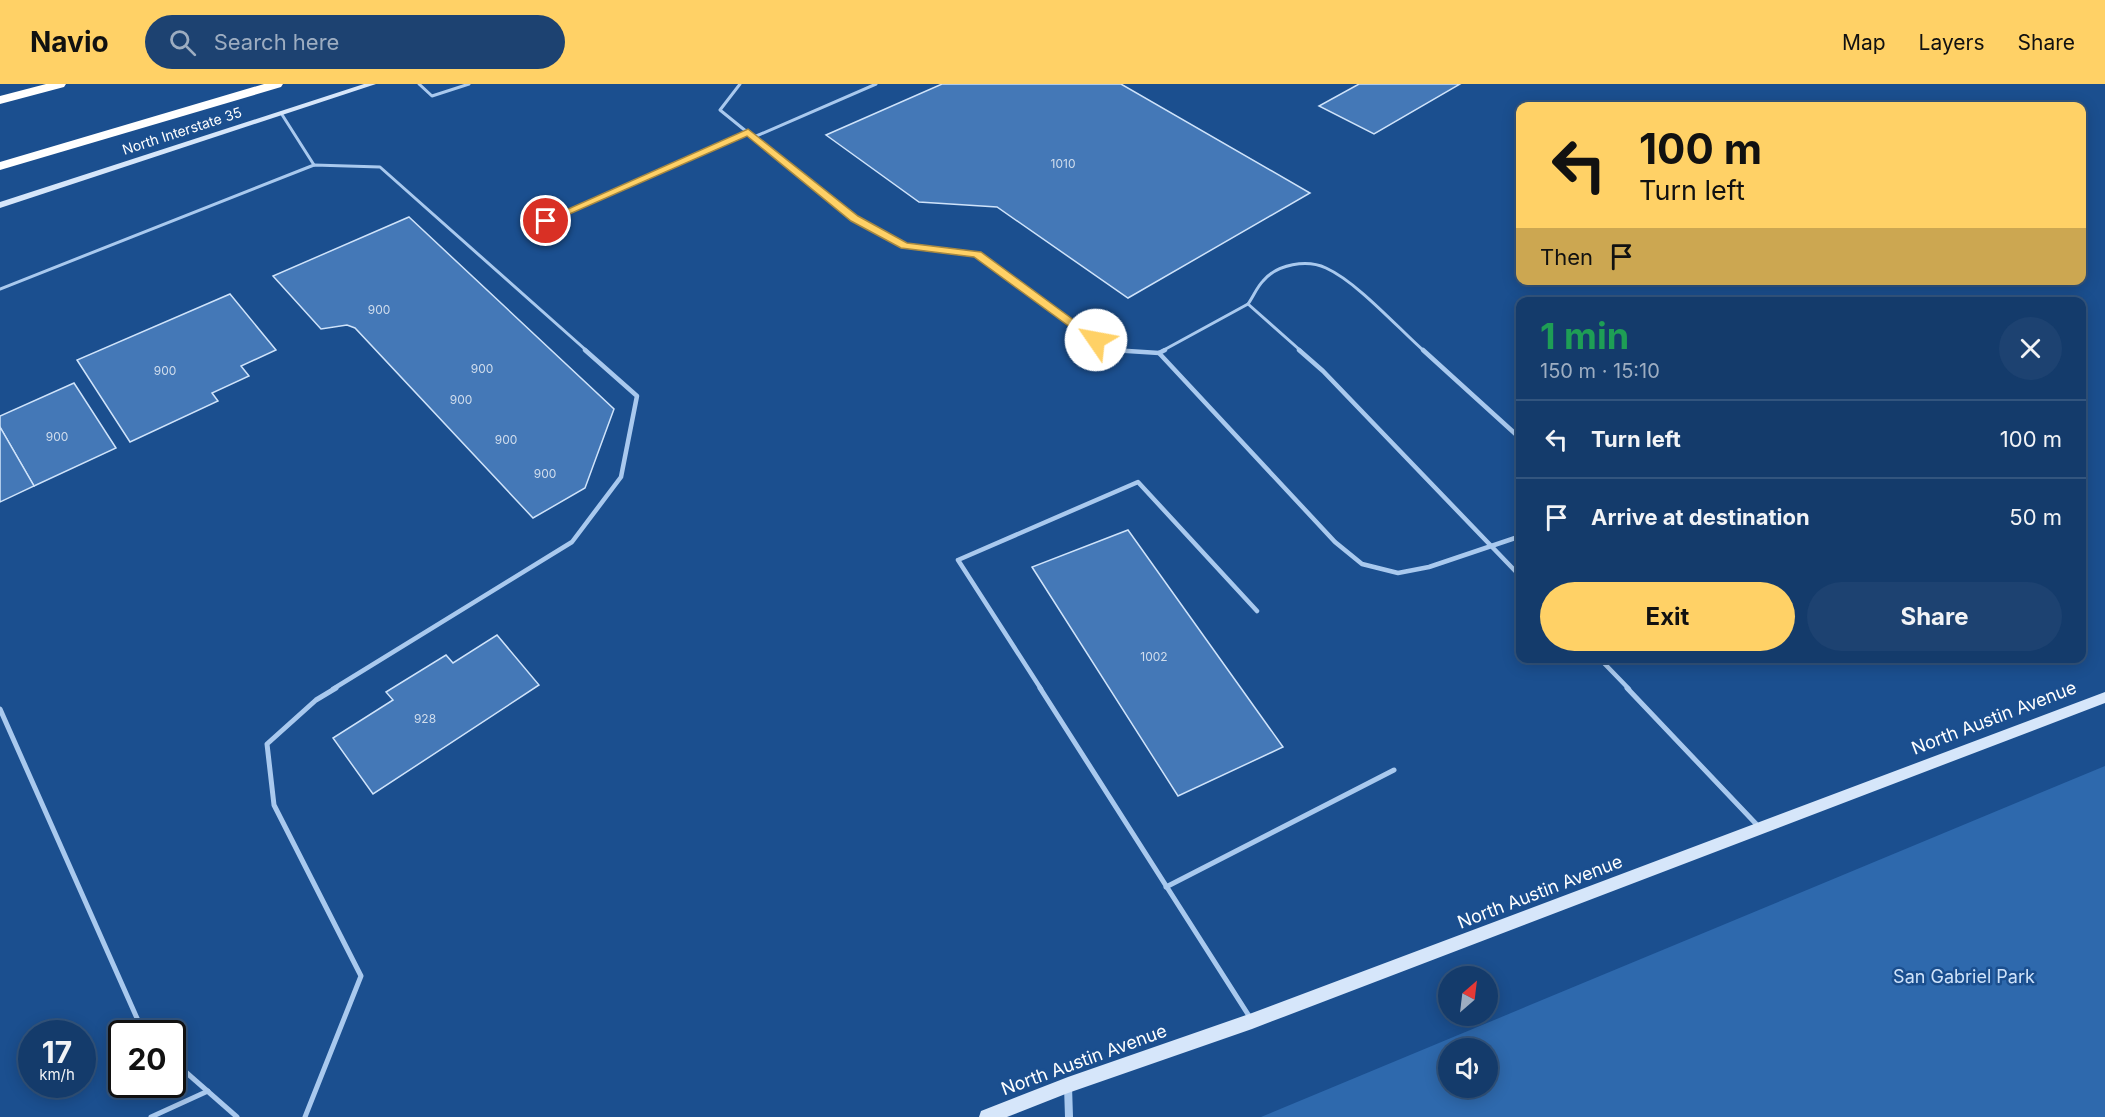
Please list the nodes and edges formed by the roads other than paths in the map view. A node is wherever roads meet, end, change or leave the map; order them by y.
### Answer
1 (60, 84) edge
2 (278, 84) edge
3 (372, 84) edge
4 (419, 84) edge
5 (469, 84) edge
6 (740, 84) edge
7 (876, 84) edge
8 (0, 100) edge
9 (281, 113) junction
10 (748, 132) junction
11 (754, 137) junction
12 (314, 165) junction
13 (0, 166) edge
14 (0, 205) edge
15 (546, 221) dead end
16 (0, 290) edge
17 (1248, 304) junction
18 (1159, 353) junction
19 (1516, 434) edge
20 (1516, 538) edge
21 (1491, 546) junction
22 (1516, 572) edge
23 (1257, 611) dead end
24 (1604, 663) edge
25 (2105, 697) edge
26 (0, 710) edge
27 (1394, 770) dead end
28 (1760, 829) junction
29 (1166, 887) junction
30 (138, 1020) edge
31 (1252, 1021) junction
32 (186, 1072) edge
33 (1068, 1085) junction
34 (208, 1091) junction
35 (151, 1117) edge
36 (237, 1117) edge
37 (305, 1117) edge
38 (987, 1117) edge
39 (1068, 1117) edge

1 - 8 highway
2 - 13 highway
3 - 9 main road, North Interstate 35
4 - 5 lane
6 - 10 lane
7 - 11 lane
9 - 12 lane
9 - 14 main road, North Interstate 35
10 - 11 lane
10 - 15 lane
11 - 18 lane
12 - 16 lane
12 - 37 lane
17 - 18 lane
17 - 19 lane
17 - 21 lane
18 - 21 lane
20 - 21 lane
21 - 22 lane
23 - 29 lane
24 - 28 lane
25 - 28 main road, North Austin Avenue
26 - 30 lane
27 - 29 lane
28 - 31 main road, North Austin Avenue
29 - 31 lane
31 - 33 main road, North Austin Avenue
32 - 34 lane
33 - 38 main road, North Austin Avenue
33 - 39 street
34 - 35 lane
34 - 36 lane

